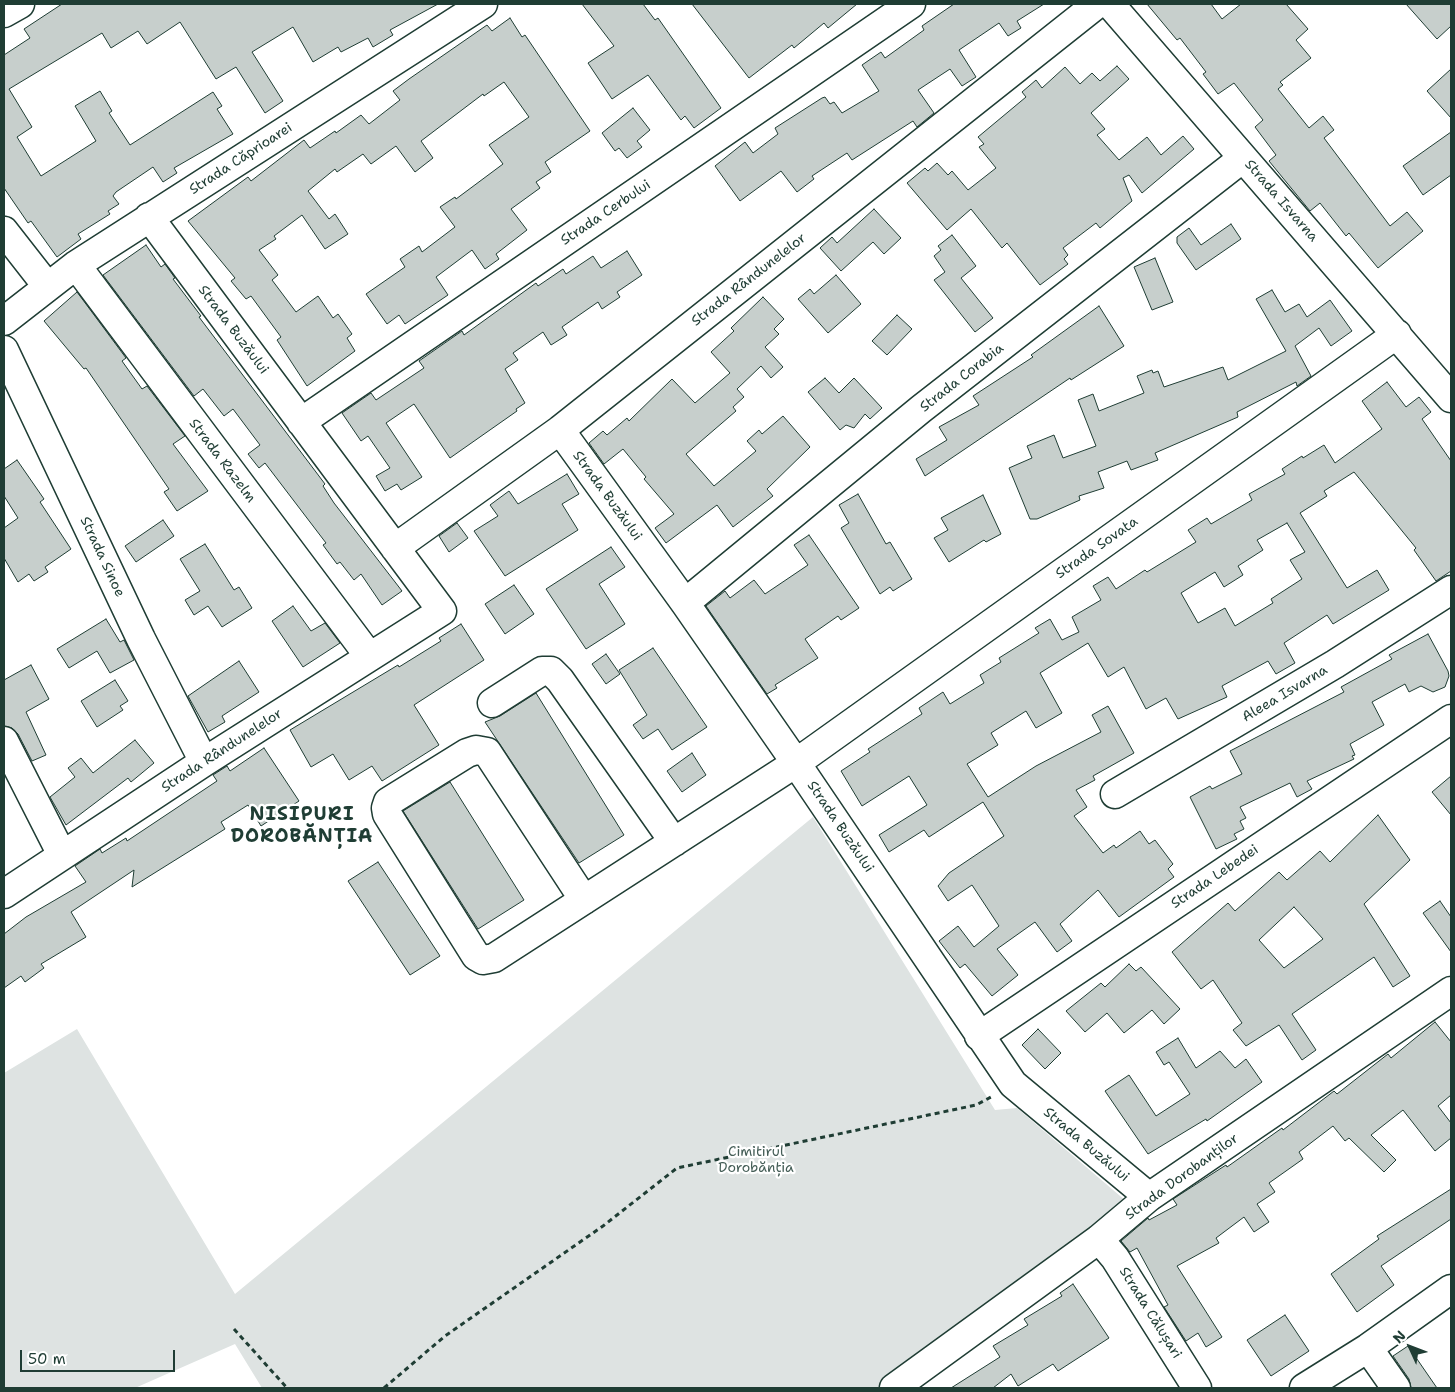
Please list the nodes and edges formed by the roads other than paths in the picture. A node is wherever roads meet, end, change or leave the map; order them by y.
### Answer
1 (20, 4) edge
2 (483, 4) edge
3 (911, 4) edge
4 (1096, 4) edge
5 (1110, 4) edge
6 (4, 13) edge
7 (1243, 158) junction
8 (149, 217) junction
9 (4, 231) edge
10 (76, 265) junction
11 (47, 286) junction
12 (4, 321) edge
13 (1398, 334) junction
14 (4, 350) edge
15 (1451, 398) edge
16 (301, 422) junction
17 (560, 430) junction
18 (395, 548) junction
19 (1451, 590) edge
20 (685, 603) junction
21 (442, 611) joint
22 (369, 656) junction
23 (492, 703) dead end
24 (1451, 719) edge
25 (4, 741) edge
26 (204, 762) junction
27 (796, 762) junction
28 (1115, 794) dead end
29 (674, 842) junction
30 (62, 855) junction
31 (4, 894) edge
32 (584, 900) junction
33 (1451, 991) edge
34 (979, 1036) junction
35 (1148, 1197) junction
36 (1099, 1239) junction
37 (1451, 1289) edge
38 (1368, 1348) junction
39 (894, 1388) edge
40 (1197, 1388) edge
41 (1304, 1388) edge
42 (1396, 1388) edge

1 - 6 street
2 - 8 street, Strada Căprioarei
3 - 16 street, Strada Cerbului
4 - 17 street, Strada Rândunelelor
5 - 7 street, Strada Isvarna
7 - 13 street, Strada Isvarna
7 - 20 street, Strada Corabia
8 - 10 street, Strada Căprioarei
8 - 16 street, Strada Buzăului
9 - 11 street
10 - 11 street, Strada Căprioarei
10 - 22 street, Strada Razelm
11 - 12 street, Strada Căprioarei
13 - 15 street, Strada Isvarna
13 - 27 street, Strada Sovata
14 - 26 street, Strada Sinoe
16 - 18 street, Strada Buzăului
17 - 18 street, Strada Rândunelelor
17 - 20 street, Strada Buzăului
18 - 21 street, Strada Buzăului
19 - 28 street, Aleea Isvarna
20 - 27 street, Strada Buzăului
21 - 22 street, Strada Rândunelelor
22 - 26 street, Strada Rândunelelor
23 - 29 street
24 - 34 street, Strada Lebedei
25 - 30 street
26 - 30 street, Strada Rândunelelor
27 - 29 street, Strada Sovata
27 - 34 street, Strada Buzăului
29 - 32 street, Strada Sovata
30 - 31 street, Strada Rândunelelor
32 - 32 street, Strada Sovata
33 - 35 street, Strada Dorobanților
34 - 35 street, Strada Buzăului
35 - 36 street, Strada Dorobanților
36 - 39 street, Strada Dorobanților
36 - 40 street, Strada Călușari
37 - 38 street
38 - 41 street
38 - 42 street

